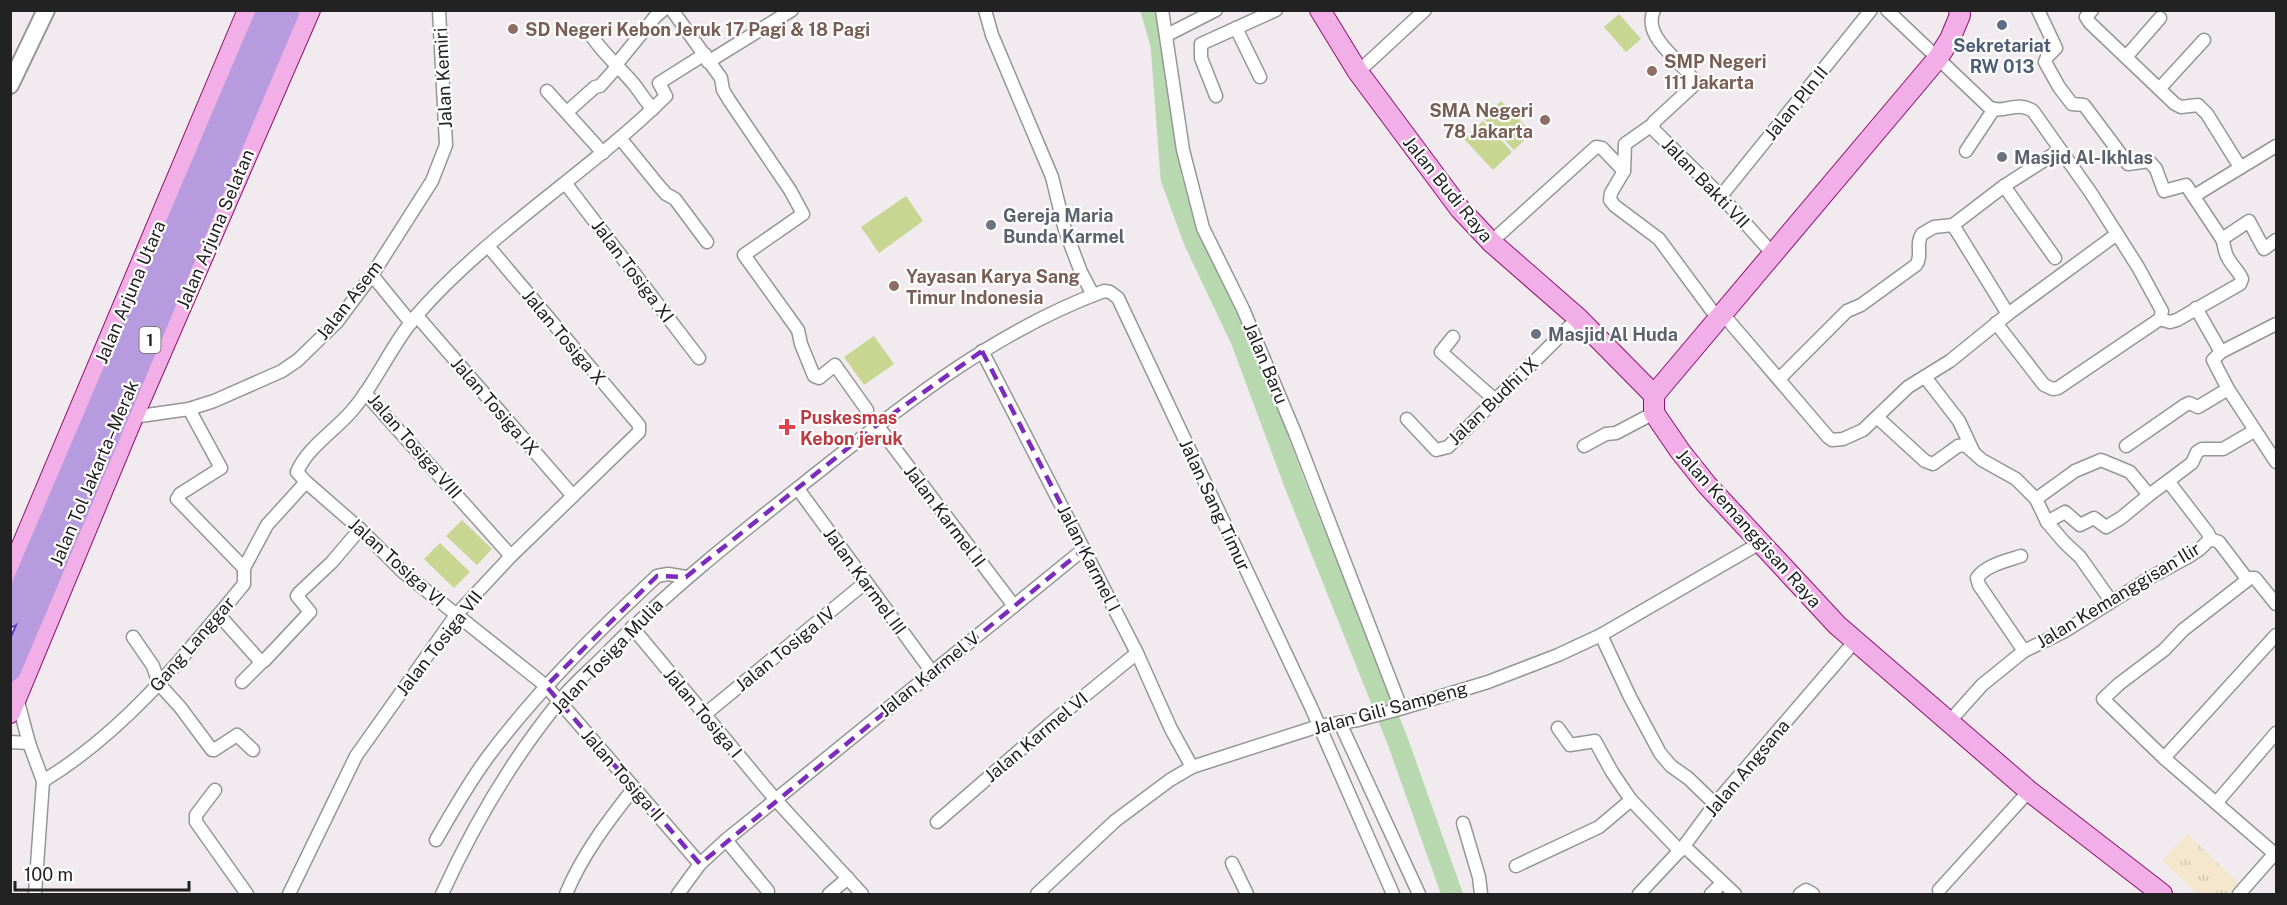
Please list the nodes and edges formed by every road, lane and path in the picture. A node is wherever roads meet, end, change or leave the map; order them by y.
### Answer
1 (46, 10) edge
2 (248, 10) edge
3 (268, 10) edge
4 (289, 10) edge
5 (310, 10) edge
6 (439, 10) edge
7 (663, 10) edge
8 (672, 10) edge
9 (792, 10) edge
10 (985, 10) edge
11 (1162, 10) edge
12 (1216, 10) edge
13 (1276, 10) edge
14 (1320, 10) edge
15 (1425, 10) edge
16 (1654, 10) edge
17 (1871, 10) edge
18 (1887, 10) edge
19 (2038, 10) edge
20 (2092, 10) edge
21 (1962, 12) edge
22 (2160, 18) dead end
23 (1236, 28) junction
24 (1167, 35) junction
25 (593, 38) dead end
26 (2204, 40) dead end
27 (2126, 57) junction
28 (707, 58) junction
29 (1938, 58) junction
30 (616, 67) junction
31 (1358, 72) junction
32 (1260, 77) dead end
33 (10, 85) edge
34 (2160, 88) junction
35 (547, 92) dead end
36 (1216, 96) dead end
37 (653, 109) junction
38 (1994, 109) junction
39 (567, 112) junction
40 (1652, 125) junction
41 (620, 138) junction
42 (446, 145) joint
43 (2277, 147) edge
44 (2060, 150) junction
45 (1966, 151) dead end
46 (603, 153) junction
47 (2240, 167) junction
48 (1624, 171) junction
49 (566, 184) junction
50 (2004, 186) junction
51 (1721, 196) junction
52 (2194, 196) junction
53 (1953, 225) junction
54 (2117, 234) junction
55 (2222, 239) junction
56 (2277, 240) edge
57 (707, 242) dead end
58 (1491, 242) junction
59 (488, 246) junction
60 (1769, 248) junction
61 (2055, 258) dead end
62 (372, 275) junction
63 (1098, 293) junction
64 (2196, 308) junction
65 (2008, 314) junction
66 (1720, 316) junction
67 (1578, 318) junction
68 (2160, 319) junction
69 (414, 320) junction
70 (1996, 323) junction
71 (2277, 324) edge
72 (1453, 337) dead end
73 (982, 351) junction
74 (2221, 352) junction
75 (699, 358) dead end
76 (1925, 377) junction
77 (1779, 378) junction
78 (2228, 389) junction
79 (365, 393) junction
80 (1494, 399) junction
81 (1654, 404) junction
82 (189, 409) junction
83 (867, 410) dead end
84 (134, 417) junction
85 (1407, 418) dead end
86 (1878, 418) junction
87 (877, 425) junction
88 (640, 429) joint
89 (2254, 430) junction
90 (1584, 446) dead end
91 (2126, 446) dead end
92 (1974, 452) junction
93 (2277, 462) edge
94 (306, 482) junction
95 (2168, 482) junction
96 (798, 489) junction
97 (2149, 495) junction
98 (573, 496) junction
99 (2036, 499) junction
100 (2047, 522) junction
101 (360, 529) junction
102 (2210, 539) junction
103 (1760, 543) junction
104 (1084, 549) junction
105 (511, 556) junction
106 (2020, 556) dead end
107 (244, 568) junction
108 (10, 574) edge
109 (687, 577) junction
110 (2247, 579) junction
111 (866, 582) junction
112 (2111, 601) junction
113 (2277, 604) edge
114 (1014, 606) junction
115 (10, 615) edge
116 (219, 615) junction
117 (456, 615) junction
118 (632, 627) junction
119 (1600, 635) junction
120 (2277, 635) edge
121 (133, 637) dead end
122 (1855, 641) junction
123 (2024, 651) junction
124 (1137, 653) junction
125 (262, 662) junction
126 (10, 670) edge
127 (932, 672) junction
128 (242, 682) dead end
129 (159, 684) junction
130 (546, 686) junction
131 (559, 701) junction
132 (14, 706) edge
133 (1398, 709) junction
134 (704, 715) junction
135 (1948, 722) junction
136 (1340, 723) junction
137 (1319, 726) junction
138 (1558, 728) dead end
139 (2277, 733) edge
140 (18, 743) edge
141 (253, 750) dead end
142 (2164, 758) junction
143 (1192, 767) junction
144 (43, 781) junction
145 (634, 788) junction
146 (215, 790) dead end
147 (2029, 792) junction
148 (774, 799) junction
149 (1631, 800) junction
150 (2217, 802) junction
151 (1715, 804) junction
152 (937, 822) dead end
153 (1463, 823) dead end
154 (436, 840) dead end
155 (726, 840) junction
156 (1682, 848) junction
157 (2276, 853) edge
158 (1232, 863) dead end
159 (700, 864) junction
160 (1516, 866) dead end
161 (848, 878) junction
162 (1722, 883) junction
163 (1939, 890) dead end
164 (768, 891) dead end
165 (35, 894) edge
166 (247, 894) edge
167 (289, 894) edge
168 (442, 894) edge
169 (566, 894) edge
170 (678, 894) edge
171 (829, 894) edge
172 (862, 894) edge
173 (1037, 894) edge
174 (1246, 894) edge
175 (1393, 894) edge
176 (1419, 894) edge
177 (1481, 894) edge
178 (1640, 894) edge
179 (1712, 894) edge
180 (1735, 894) edge
181 (1800, 894) edge
182 (1813, 894) edge
183 (2162, 894) edge
184 (2239, 894) edge

1 - 33 street
2 - 108 main road, Jalan Arjuna Utara
3 - 115 highway, Jalan Tol Jakarta–Merak / 1
4 - 126 highway, Jalan Tol Jakarta–Merak / 1
5 - 84 main road, Jalan Arjuna Selatan
6 - 42 street, Jalan Kemiri
7 - 30 street
8 - 28 street
9 - 28 street
10 - 63 street, Jalan Sang Timur
11 - 24 street, Jalan Baru
12 - 24 street
13 - 23 street
14 - 31 main road, Jalan Budi Raya
15 - 31 street
16 - 40 street, Jalan Bakti VII
17 - 51 street, Jalan Pln II
18 - 29 street
19 - 52 street
20 - 27 street
21 - 29 main road
22 - 27 street
23 - 32 street
23 - 36 street
24 - 133 street, Jalan Baru
25 - 30 street
26 - 34 street
27 - 34 street
28 - 37 street
28 - 83 street
29 - 38 street
29 - 60 main road
30 - 37 street
30 - 39 street
31 - 58 main road, Jalan Budi Raya
34 - 47 street
35 - 39 street
37 - 41 street, Jalan Tosiga VIII
38 - 44 street
38 - 45 street
39 - 46 street
40 - 48 street
40 - 51 street, Jalan Bakti VII
41 - 46 street, Jalan Tosiga VIII
41 - 57 street
42 - 62 street, Jalan Asem
43 - 47 street
44 - 50 street
44 - 54 street
46 - 49 street, Jalan Tosiga VIII
47 - 52 street
48 - 58 street
48 - 66 street
49 - 59 street, Jalan Tosiga VIII
49 - 75 street, Jalan Tosiga XI
50 - 53 street
50 - 61 street
51 - 60 street, Jalan Bakti VII
52 - 55 street
53 - 65 street
53 - 77 street
54 - 65 street
54 - 68 street
55 - 56 street
55 - 64 street
58 - 67 main road, Jalan Budi Raya
59 - 69 street, Jalan Tosiga VIII
59 - 88 street, Jalan Tosiga X
60 - 66 main road
62 - 69 street, Jalan Tosiga IX
62 - 82 street, Jalan Asem
63 - 73 street, Jalan Tosiga Mulia
63 - 137 street, Jalan Sang Timur
64 - 68 street
64 - 74 street
65 - 70 street
66 - 77 street
66 - 81 main road
67 - 80 street, Jalan Budhi IX
67 - 81 main road, Jalan Budi Raya
68 - 70 street
69 - 79 street, Jalan Tosiga VIII
69 - 98 street, Jalan Tosiga IX
70 - 76 street
71 - 74 street
72 - 80 street
73 - 87 street, Jalan Tosiga Mulia
73 - 104 street, Jalan Karmel I
74 - 78 street
76 - 86 street
76 - 92 street
77 - 86 street
78 - 89 street
78 - 91 street
79 - 94 street
79 - 105 street, Jalan Tosiga VIII
80 - 85 street, Jalan Budhi IX
81 - 90 street
81 - 103 main road, Jalan Kemanggisan Raya
82 - 84 street, Jalan Asem
82 - 107 street
84 - 132 main road, Jalan Arjuna Selatan
86 - 92 street
87 - 96 street, Jalan Tosiga Mulia
87 - 114 street, Jalan Karmel II
88 - 98 street, Jalan Tosiga VII
89 - 93 street
89 - 95 street
92 - 99 street
94 - 101 street, Jalan Tosiga VI
94 - 107 street, Gang Langgar
95 - 97 street
95 - 102 street, Jalan Kemanggisan Ilir
96 - 109 street, Jalan Tosiga Mulia
96 - 111 street, Jalan Karmel III
97 - 99 street
97 - 100 street
98 - 105 street, Jalan Tosiga VII
99 - 100 street
100 - 112 street
101 - 117 street, Jalan Tosiga VI
101 - 125 street
102 - 110 street
102 - 112 street, Jalan Kemanggisan Ilir
103 - 119 street, Jalan Gili Sampeng
103 - 122 main road, Jalan Kemanggisan Raya
104 - 114 street, Jalan Karmel V
104 - 124 street, Jalan Karmel I
105 - 117 street, Jalan Tosiga VII
106 - 123 street
107 - 116 street, Gang Langgar
109 - 118 street, Jalan Tosiga Mulia
109 - 130 street, Jalan Tosiga Mulia
110 - 113 street
110 - 142 street
111 - 127 street, Jalan Karmel III
111 - 134 street, Jalan Tosiga IV
112 - 123 street, Jalan Kemanggisan Ilir
114 - 127 street, Jalan Karmel V
116 - 125 street
116 - 129 street, Gang Langgar
117 - 130 street, Jalan Tosiga VI
117 - 167 street, Jalan Tosiga VII
118 - 131 street, Jalan Tosiga Mulia
118 - 134 street, Jalan Tosiga I
119 - 133 street, Jalan Gili Sampeng
119 - 151 street
120 - 142 street
121 - 129 street
122 - 135 main road, Jalan Kemanggisan Raya
122 - 151 street, Jalan Angsana
123 - 135 street, Jalan Kemanggisan Ilir
124 - 143 street, Jalan Karmel I
124 - 152 street, Jalan Karmel VI
125 - 128 street
127 - 148 street, Jalan Karmel V
129 - 141 street
129 - 144 street, Gang Langgar
130 - 131 street, Jalan Tosiga II
130 - 154 street, Jalan Tosiga Mulia
131 - 145 street, Jalan Tosiga II
131 - 168 street, Jalan Tosiga Mulia
132 - 140 street
133 - 136 street, Jalan Gili Sampeng
134 - 148 street, Jalan Tosiga I
135 - 147 main road, Jalan Kemanggisan Raya
136 - 137 street, Jalan Gili Sampeng
136 - 176 street
137 - 143 street, Jalan Gili Sampeng
137 - 175 street, Jalan Sang Timur
138 - 149 street
139 - 150 street
140 - 144 street
142 - 150 street
143 - 173 street, Jalan Gili Sampeng
144 - 165 street
145 - 159 street, Jalan Tosiga II
145 - 169 street
146 - 166 street
147 - 163 street
147 - 183 main road, Jalan Kemanggisan Raya
148 - 155 street, Jalan Karmel V
148 - 161 street, Jalan Tosiga I
149 - 156 street
149 - 160 street
150 - 157 street
151 - 156 street, Jalan Angsana
153 - 177 street
155 - 159 street, Jalan Karmel V
155 - 164 street
156 - 162 street
156 - 178 street, Jalan Angsana
157 - 184 street
158 - 174 street
159 - 170 street, Jalan Karmel V
161 - 171 street
161 - 172 street, Jalan Tosiga I
162 - 179 street
162 - 180 street
181 - 182 street

